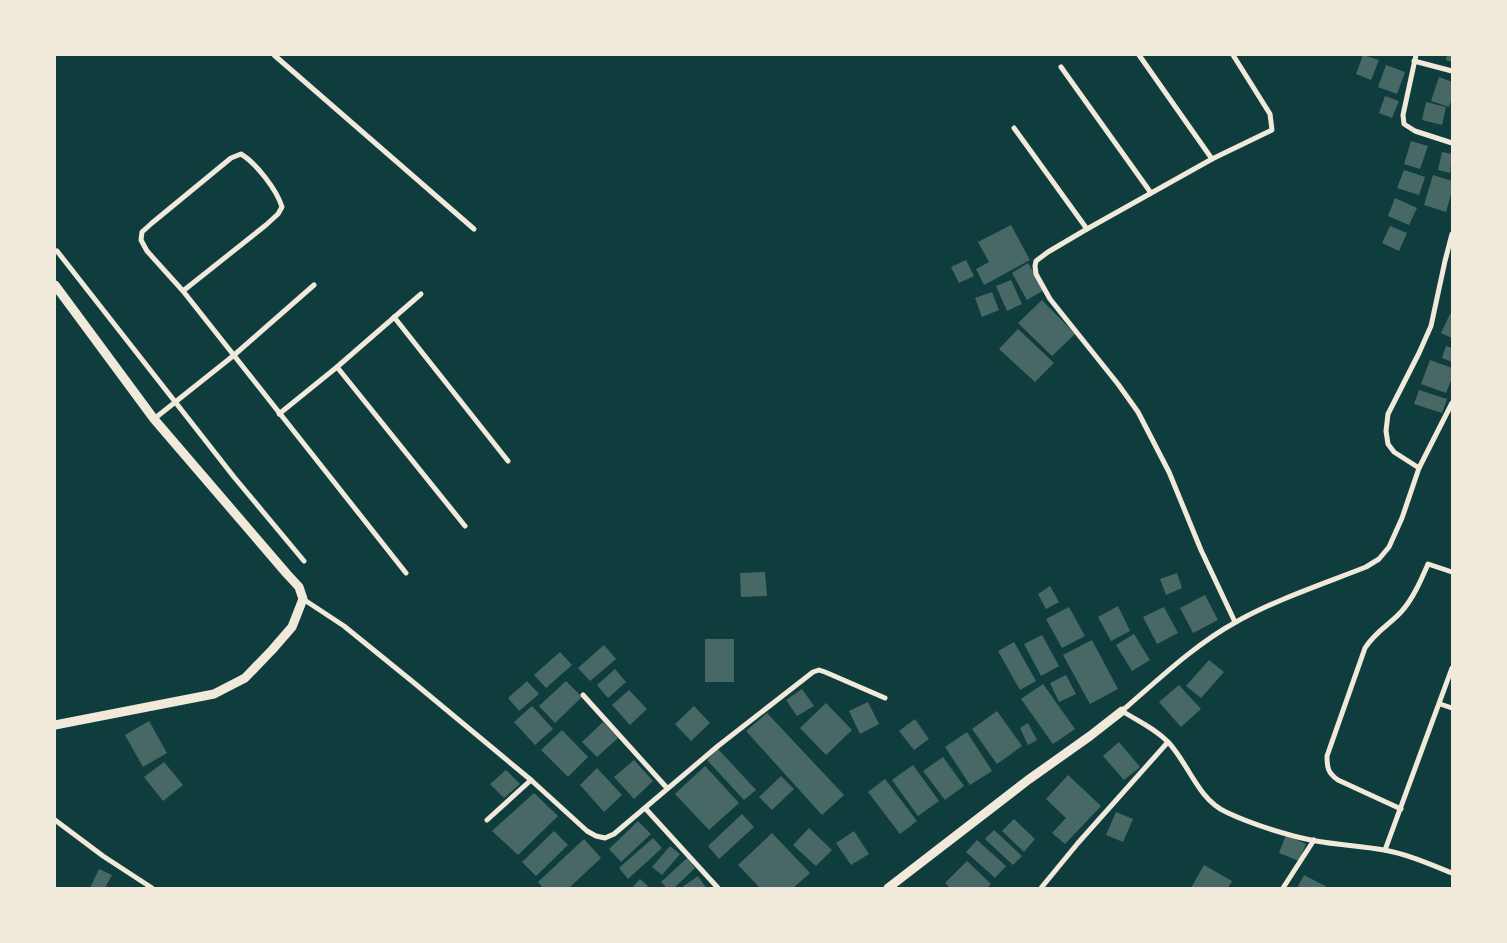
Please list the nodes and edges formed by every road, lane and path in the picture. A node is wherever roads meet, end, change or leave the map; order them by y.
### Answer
1 (274, 55) edge
2 (1139, 55) edge
3 (1233, 55) edge
4 (1415, 58) edge
5 (1060, 67) dead end
6 (1452, 71) edge
7 (1014, 128) dead end
8 (1452, 143) edge
9 (1212, 160) junction
10 (1151, 193) junction
11 (1087, 228) junction
12 (474, 229) dead end
13 (1452, 234) edge
14 (57, 251) dead end
15 (55, 285) edge
16 (314, 285) dead end
17 (183, 291) junction
18 (421, 294) dead end
19 (394, 317) junction
20 (233, 356) junction
21 (337, 367) junction
22 (176, 402) junction
23 (1452, 402) edge
24 (279, 414) junction
25 (154, 419) junction
26 (508, 461) dead end
27 (1419, 468) junction
28 (464, 526) dead end
29 (304, 561) dead end
30 (1452, 572) edge
31 (406, 574) dead end
32 (302, 599) junction
33 (1235, 622) junction
34 (1452, 668) edge
35 (584, 695) dead end
36 (885, 698) dead end
37 (1440, 704) junction
38 (1452, 708) edge
39 (1122, 711) junction
40 (55, 725) edge
41 (1168, 742) junction
42 (531, 780) junction
43 (668, 788) junction
44 (645, 808) junction
45 (1401, 809) junction
46 (55, 820) edge
47 (487, 820) dead end
48 (1314, 840) junction
49 (1385, 850) junction
50 (1452, 873) edge
51 (152, 888) edge
52 (718, 888) edge
53 (888, 888) edge
54 (1041, 888) edge
55 (1283, 888) edge

1 - 12 street
2 - 9 street
3 - 9 street
4 - 6 street
4 - 8 street
5 - 10 street
7 - 11 street
9 - 10 street
10 - 11 street
11 - 33 street
13 - 27 street
14 - 22 street
15 - 25 street
16 - 20 street
17 - 17 street
17 - 20 street
18 - 19 street
19 - 21 street
19 - 26 street
20 - 22 street
20 - 24 street
21 - 24 street
21 - 28 street
22 - 25 street
22 - 29 street
23 - 27 street
24 - 31 street
25 - 32 street
27 - 33 street
30 - 45 street
32 - 40 street
32 - 42 street
33 - 39 street
34 - 37 street
35 - 43 street
36 - 43 street
37 - 38 street
37 - 45 street
39 - 41 street
39 - 53 street
41 - 48 street
41 - 54 street
42 - 44 street
42 - 47 street
43 - 44 street
44 - 52 street
45 - 49 street
46 - 51 street
48 - 49 street
48 - 55 street
49 - 50 street

